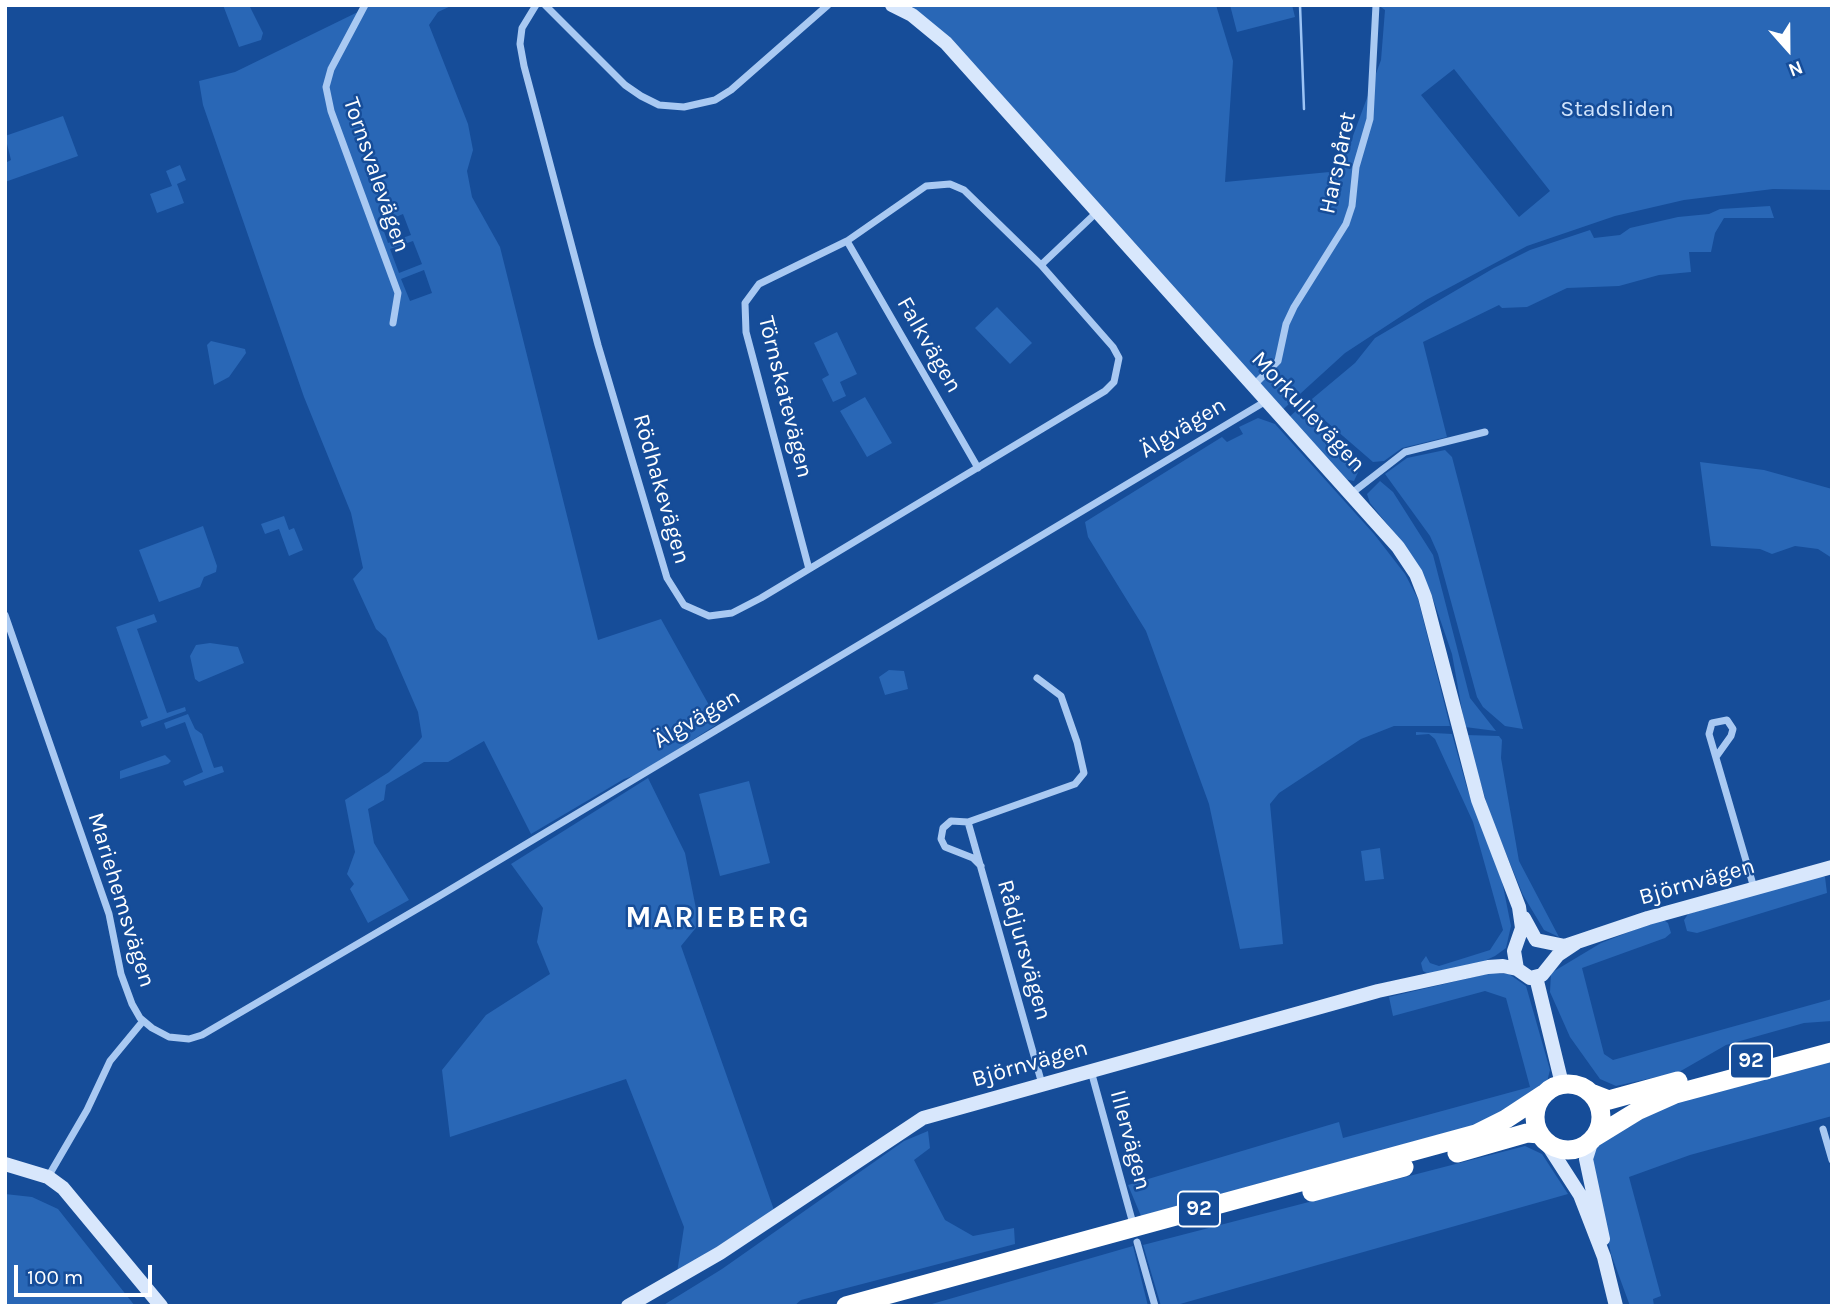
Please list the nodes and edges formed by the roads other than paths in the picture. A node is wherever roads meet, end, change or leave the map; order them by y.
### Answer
1 (365, 5) edge
2 (536, 5) edge
3 (545, 5) edge
4 (828, 5) edge
5 (892, 5) edge
6 (1376, 5) edge
7 (1097, 212) junction
8 (847, 241) junction
9 (1041, 265) junction
10 (393, 323) dead end
11 (1252, 386) junction
12 (1265, 401) junction
13 (1485, 432) dead end
14 (978, 468) junction
15 (1352, 494) junction
16 (809, 569) junction
17 (5, 615) edge
18 (1037, 678) dead end
19 (1716, 757) junction
20 (968, 822) junction
21 (981, 866) junction
22 (1832, 867) edge
23 (1754, 888) junction
24 (1519, 907) junction
25 (1540, 942) junction
26 (1576, 943) junction
27 (1516, 950) junction
28 (1551, 963) junction
29 (1488, 967) junction
30 (1517, 969) junction
31 (1535, 977) junction
32 (143, 1021) junction
33 (1832, 1039) edge
34 (1832, 1052) edge
35 (1091, 1070) junction
36 (1042, 1084) junction
37 (1562, 1084) junction
38 (1591, 1093) junction
39 (1544, 1094) junction
40 (1823, 1129) dead end
41 (1542, 1137) junction
42 (1594, 1138) junction
43 (1832, 1160) edge
44 (5, 1164) edge
45 (48, 1177) junction
46 (1132, 1220) dead end
47 (1138, 1241) dead end
48 (1604, 1258) junction
49 (161, 1306) edge
50 (628, 1306) edge
51 (846, 1306) edge
52 (888, 1306) edge
53 (1155, 1306) edge
54 (1616, 1306) edge

1 - 10 street, Tornsvalevägen
2 - 16 street, Rödhakevägen
3 - 4 street
5 - 7 street, Morkullevägen
6 - 11 street, Harspåret
7 - 9 street
7 - 11 street, Morkullevägen
8 - 9 street, Törnskatevägen
8 - 14 street, Falkvägen
8 - 16 street, Törnskatevägen
9 - 14 street, Rödhakevägen
11 - 12 street, Morkullevägen
12 - 15 street, Morkullevägen
12 - 32 street, Älgvägen
13 - 15 street
14 - 16 street, Rödhakevägen
15 - 24 street, Morkullevägen
17 - 32 street, Mariehemsvägen
18 - 20 street, Rådjursvägen
19 - 19 street
19 - 23 street
20 - 21 street, Rådjursvägen
20 - 21 street, Rådjursvägen
21 - 36 street, Rådjursvägen
22 - 23 street, Björnvägen
23 - 26 street, Björnvägen
24 - 25 street
24 - 27 street, Morkullevägen
25 - 26 street, Björnvägen
25 - 27 street, Björnvägen
25 - 28 street
26 - 28 street, Björnvägen
27 - 29 street, Björnvägen
27 - 30 street
28 - 31 street, Björnvägen
29 - 30 street, Björnvägen
29 - 35 street, Björnvägen
30 - 31 street, Björnvägen
31 - 37 street
32 - 45 street, Mariehemsvägen
33 - 38 highway, 92
34 - 42 highway, 92
35 - 36 street, Björnvägen
35 - 46 street, Illervägen
36 - 50 street, Björnvägen
37 - 38 highway
37 - 39 highway
38 - 42 highway
39 - 41 highway
39 - 51 highway, 92
40 - 43 street
41 - 42 highway
41 - 48 street
41 - 52 highway, 92
42 - 48 street
44 - 45 street
45 - 49 street
47 - 53 street
48 - 54 street

